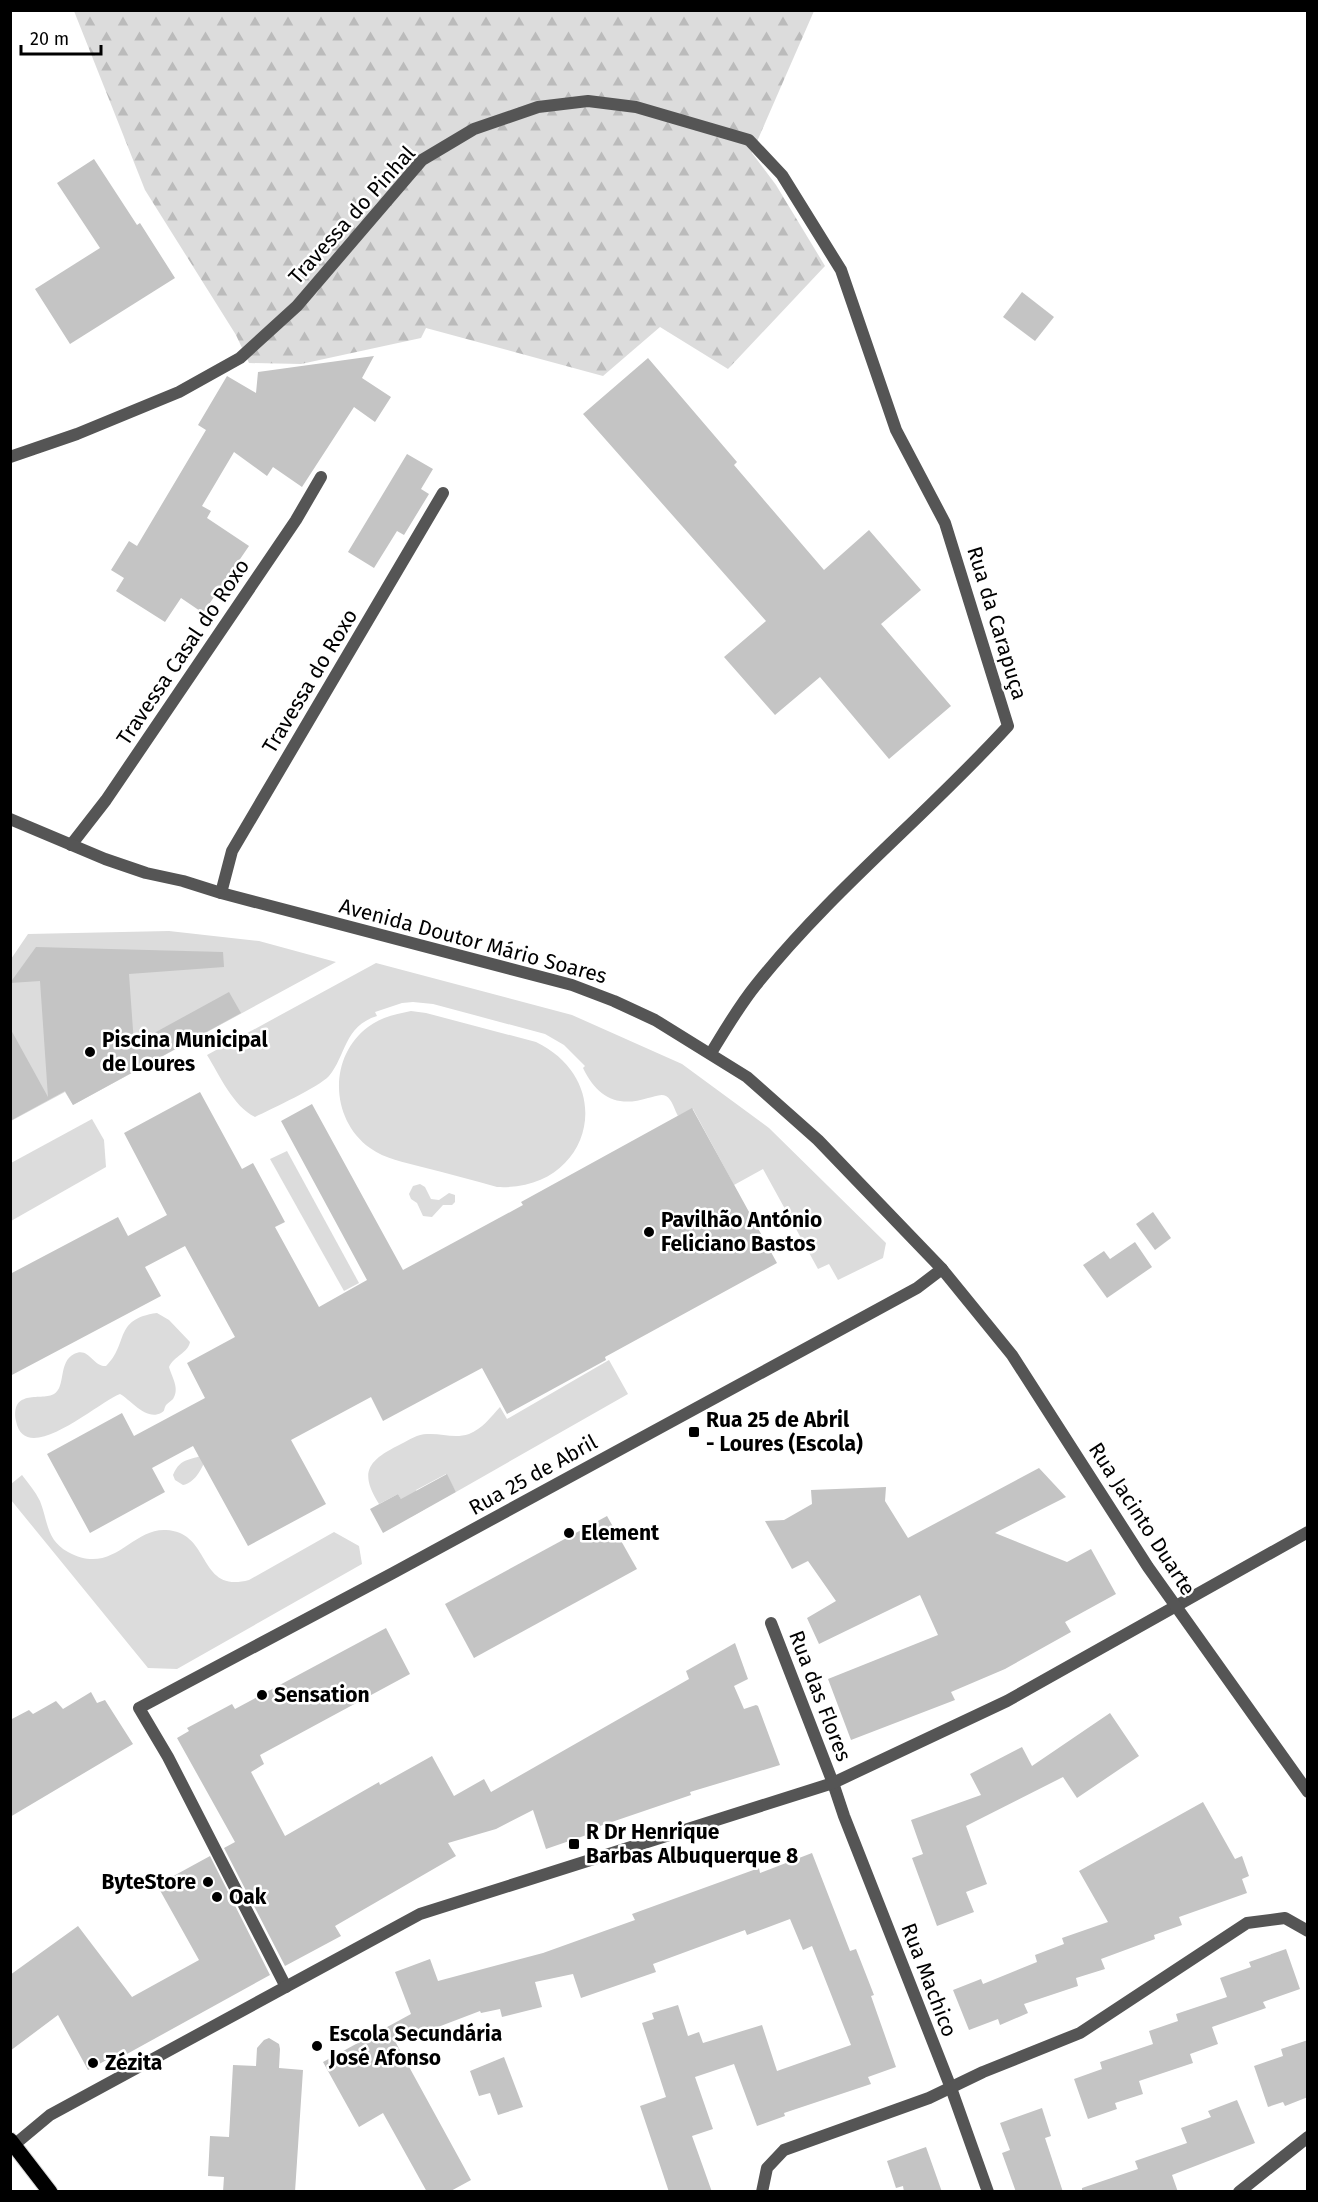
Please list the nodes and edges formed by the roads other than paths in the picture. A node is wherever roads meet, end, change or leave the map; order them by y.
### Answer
1 (749, 140) joint
2 (10, 457) edge
3 (321, 477) dead end
4 (443, 494) dead end
5 (13, 822) edge
6 (71, 845) junction
7 (221, 893) junction
8 (711, 1053) junction
9 (942, 1269) junction
10 (1308, 1532) edge
11 (1176, 1607) junction
12 (771, 1623) dead end
13 (833, 1783) junction
14 (1308, 1792) edge
15 (1308, 1931) edge
16 (286, 1987) junction
17 (951, 2088) junction
18 (1308, 2137) edge
19 (12, 2142) edge
20 (50, 2192) edge
21 (762, 2192) edge
22 (988, 2192) edge
23 (1239, 2192) edge

1 - 2 street, Travessa do Pinhal
1 - 8 street, Rua da Carapuça
3 - 6 street, Travessa Casal do Roxo
4 - 7 street, Travessa do Roxo
5 - 6 street, Avenida Doutor Mário Soares
6 - 7 street, Avenida Doutor Mário Soares
7 - 8 street, Avenida Doutor Mário Soares
8 - 9 street, Avenida Doutor Mário Soares
9 - 11 street, Rua Jacinto Duarte
9 - 16 street, Rua 25 de Abril
10 - 11 street
11 - 13 street
11 - 14 street, Rua Jacinto Duarte
12 - 13 street, Rua das Flores
13 - 16 street
13 - 17 street, Rua Machico
15 - 17 street
16 - 19 street
17 - 21 street
17 - 22 street, Rua Machico
18 - 23 street
19 - 20 main road

